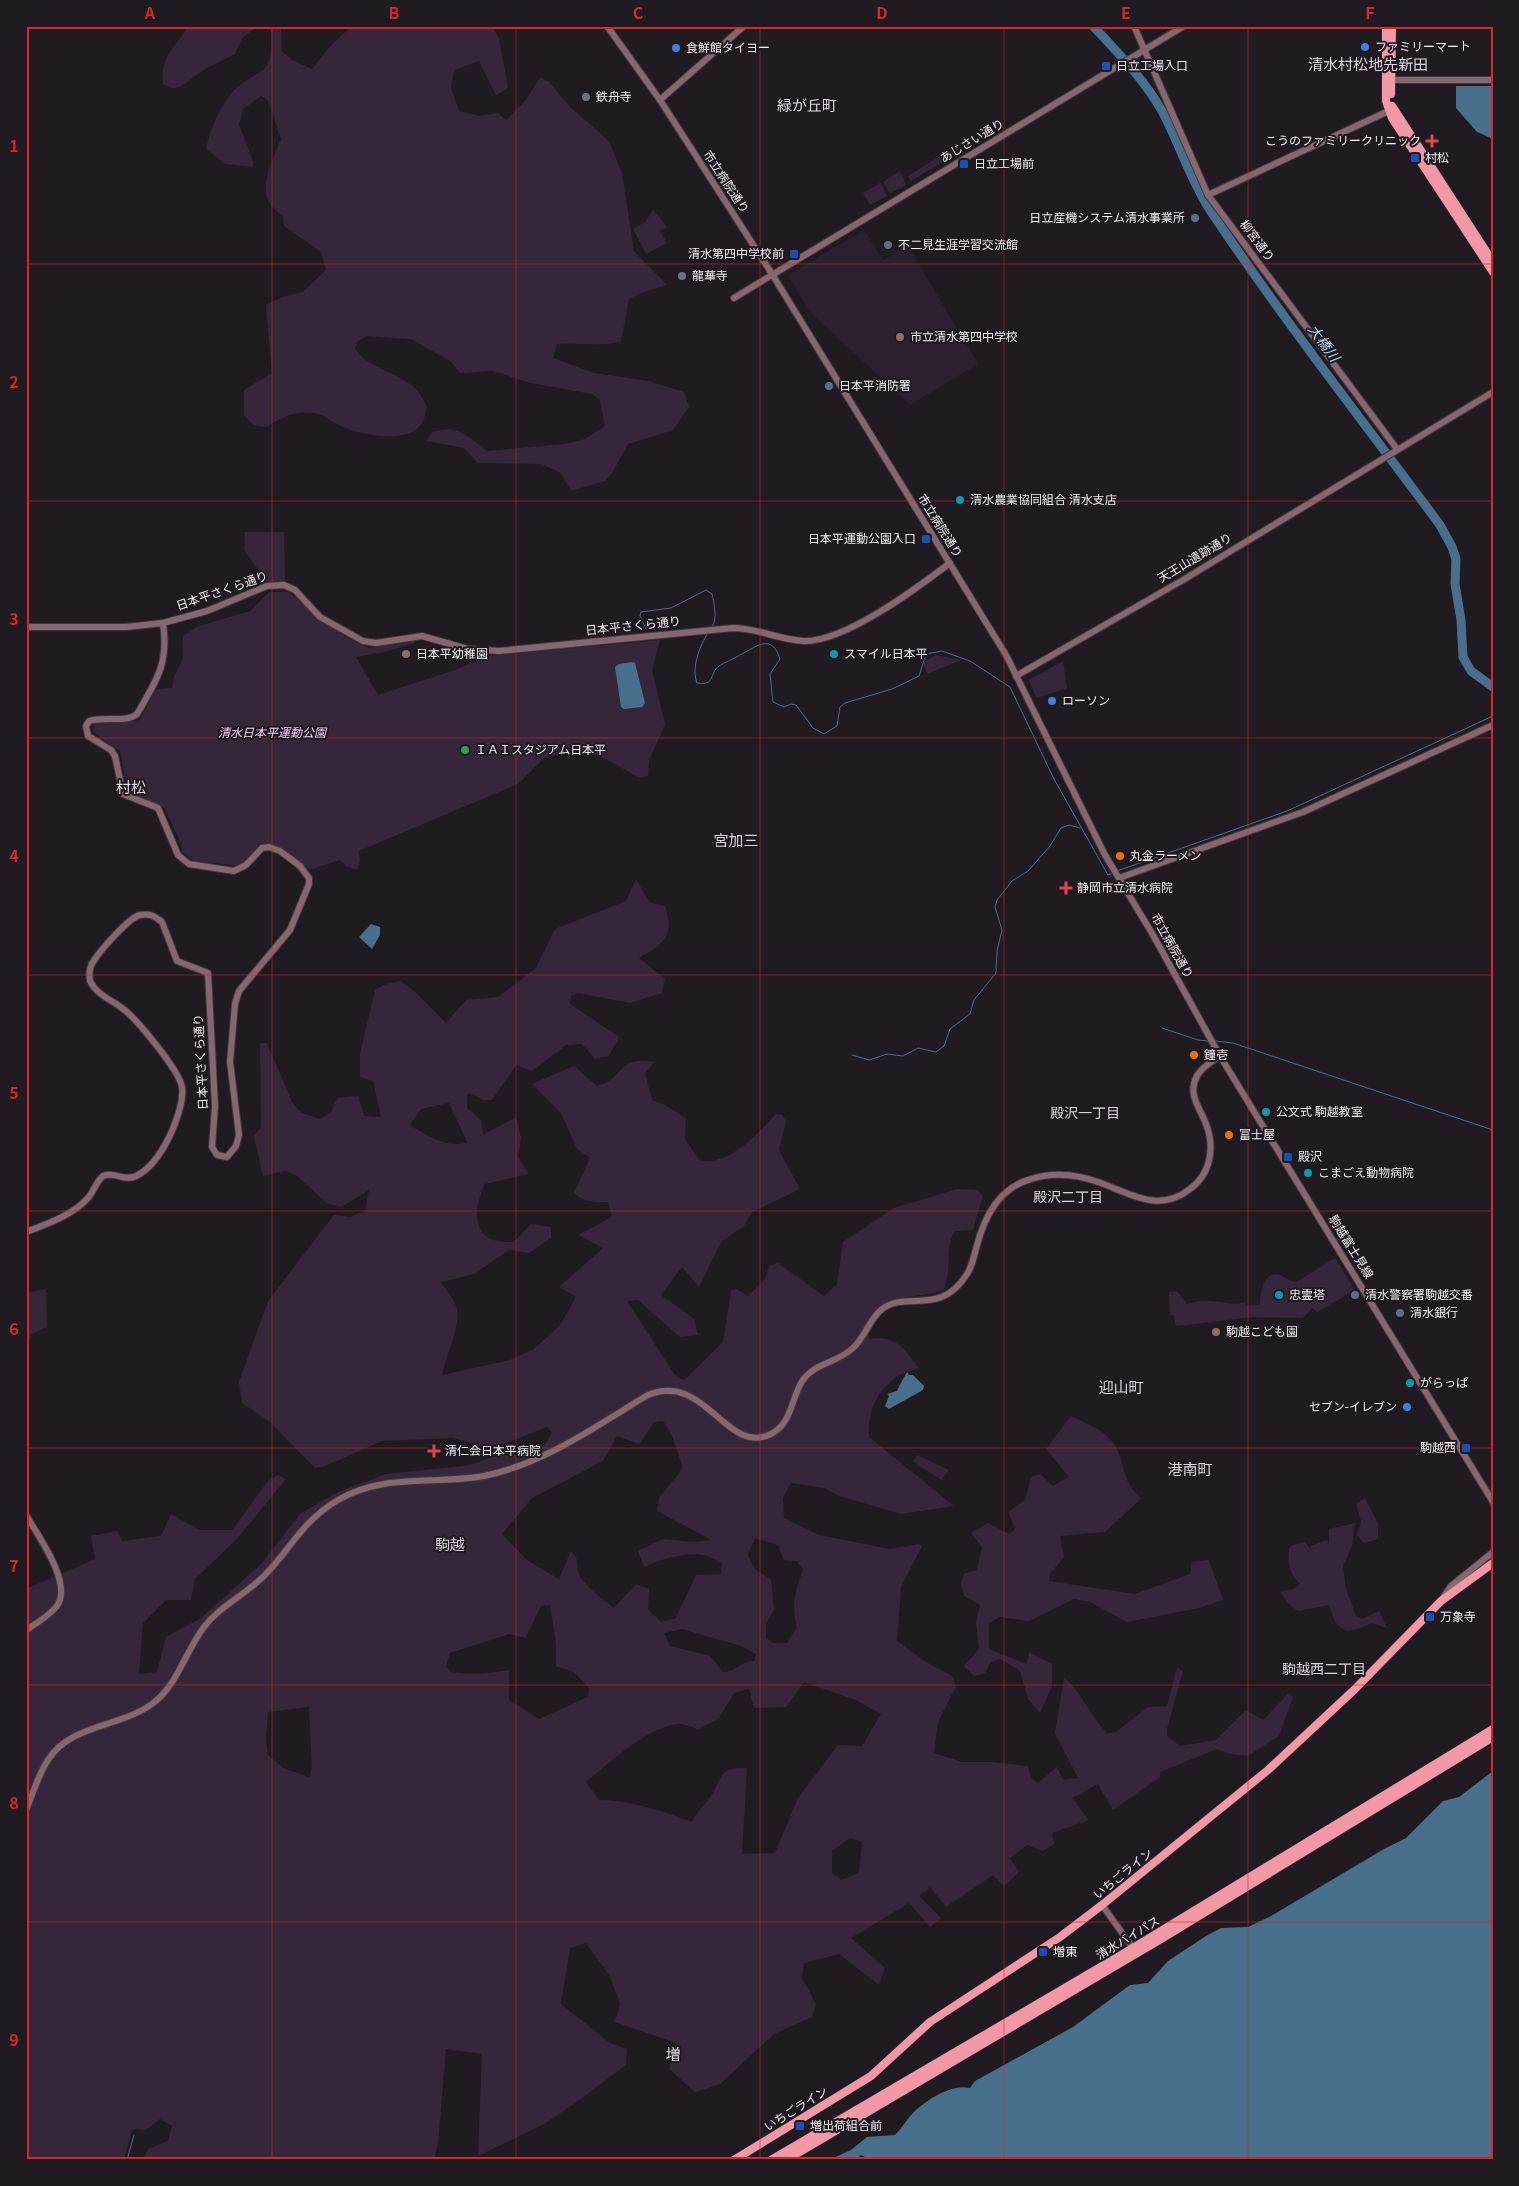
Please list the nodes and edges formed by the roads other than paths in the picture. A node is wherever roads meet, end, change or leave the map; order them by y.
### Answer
1 (608, 26) edge
2 (744, 26) edge
3 (1134, 26) edge
4 (1184, 26) edge
5 (1386, 26) edge
6 (1392, 26) edge
7 (1144, 50) junction
8 (1392, 80) junction
9 (1493, 80) edge
10 (660, 100) junction
11 (1391, 110) junction
12 (1208, 195) junction
13 (1493, 262) edge
14 (1493, 272) edge
15 (772, 274) junction
16 (734, 298) dead end
17 (1493, 392) edge
18 (1395, 450) junction
19 (950, 563) junction
20 (163, 622) junction
21 (26, 627) edge
22 (1016, 676) junction
23 (1493, 725) edge
24 (1118, 878) junction
25 (1220, 1056) junction
26 (26, 1232) edge
27 (1493, 1502) edge
28 (26, 1514) edge
29 (1493, 1552) edge
30 (1493, 1563) edge
31 (1441, 1601) junction
32 (26, 1630) edge
33 (1493, 1729) edge
34 (1493, 1737) edge
35 (26, 1810) edge
36 (1102, 1905) junction
37 (1161, 1939) junction
38 (1133, 1948) junction
39 (734, 2160) edge
40 (771, 2160) edge
41 (786, 2160) edge

1 - 10 street, 市立病院通り
2 - 10 street
3 - 7 street, 柳宮通り
4 - 7 street, あじさい通り
5 - 11 highway
6 - 8 highway
7 - 12 street, 柳宮通り
7 - 15 street, あじさい通り
8 - 9 street
8 - 11 highway
10 - 15 street, 市立病院通り
11 - 12 street
11 - 13 highway
11 - 14 highway
12 - 18 street, 柳宮通り
15 - 16 street, あじさい通り
15 - 19 street, 市立病院通り
17 - 18 street
18 - 22 street, 天王山遺跡通り
19 - 20 street, 日本平さくら通り
19 - 22 street, 市立病院通り
20 - 21 street
20 - 26 street, 日本平さくら通り
22 - 24 street, 市立病院通り
23 - 24 street
24 - 25 street, 市立病院通り
25 - 27 street, 駒越富士見線
25 - 35 street
28 - 32 street
29 - 31 street
30 - 31 highway, いちごライン
31 - 36 highway, いちごライン
33 - 38 highway, 清水バイパス
34 - 37 highway, 清水バイパス
36 - 38 street
36 - 39 highway, いちごライン
37 - 38 highway
37 - 41 highway, 清水バイパス
38 - 40 highway, 清水バイパス

